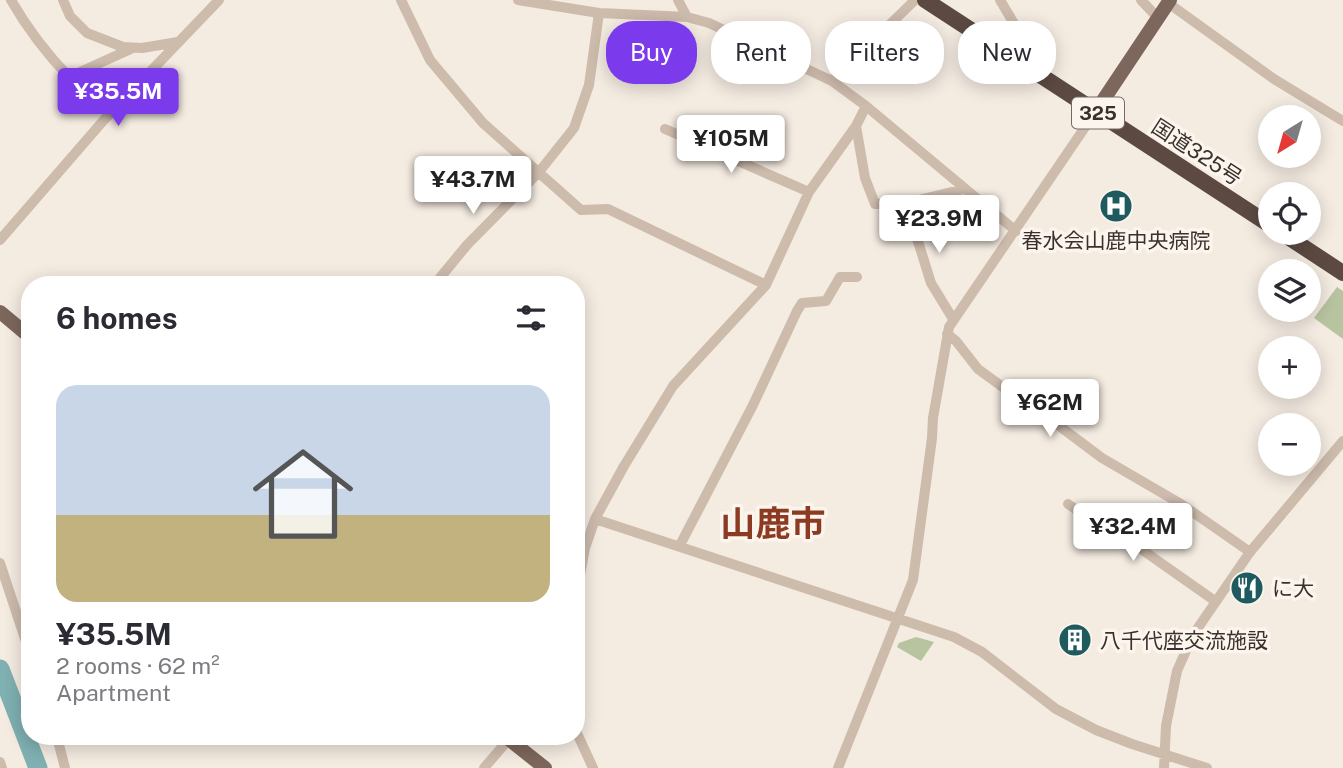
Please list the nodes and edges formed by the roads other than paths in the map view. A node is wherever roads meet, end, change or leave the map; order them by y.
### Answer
1 (12, 0) edge
2 (64, 0) edge
3 (219, 0) edge
4 (401, 0) edge
5 (518, 0) edge
6 (678, 0) edge
7 (915, 0) edge
8 (925, 0) edge
9 (1000, 0) edge
10 (1141, 0) edge
11 (1169, 1) edge
12 (599, 13) junction
13 (687, 17) junction
14 (1158, 18) junction
15 (893, 21) edge
16 (958, 21) edge
17 (1012, 21) edge
18 (178, 42) junction
19 (133, 48) junction
20 (825, 78) edge
21 (836, 84) edge
22 (1056, 84) edge
23 (866, 106) junction
24 (1096, 111) junction
25 (1343, 121) edge
26 (856, 126) junction
27 (665, 129) dead end
28 (539, 172) junction
29 (964, 189) junction
30 (809, 192) junction
31 (906, 203) junction
32 (1258, 217) edge
33 (1016, 231) junction
34 (0, 240) edge
35 (1301, 245) edge
36 (1343, 272) edge
37 (441, 276) edge
38 (857, 277) dead end
39 (766, 285) junction
40 (0, 312) edge
41 (953, 319) junction
42 (21, 330) edge
43 (947, 334) junction
44 (1343, 442) edge
45 (1068, 504) dead end
46 (595, 519) junction
47 (680, 545) junction
48 (585, 548) edge
49 (1250, 552) junction
50 (0, 564) edge
51 (1215, 601) junction
52 (898, 619) junction
53 (21, 627) edge
54 (59, 745) edge
55 (502, 745) edge
56 (517, 745) edge
57 (582, 745) edge
58 (1163, 753) junction
59 (0, 762) edge
60 (2, 768) edge
61 (65, 768) edge
62 (484, 768) edge
63 (545, 768) edge
64 (593, 768) edge
65 (838, 768) edge
66 (1164, 768) edge
67 (1207, 768) edge

1 - 19 street
2 - 19 street
3 - 18 street
4 - 28 street
5 - 12 street
6 - 13 street
7 - 15 street
8 - 16 highway, 国道325号 / 325
9 - 17 street
10 - 14 street
11 - 14 main road
11 - 25 street
12 - 13 street
12 - 28 street
13 - 20 street
14 - 24 main road
18 - 19 street
18 - 34 street
21 - 23 street
22 - 24 highway, 国道325号 / 325
23 - 26 street
23 - 29 street
24 - 32 highway, 国道325号 / 325
24 - 33 street
26 - 30 street
26 - 31 street
27 - 30 street
28 - 37 street
28 - 39 street
29 - 31 street
29 - 33 street
30 - 39 street
31 - 41 street
33 - 41 street
35 - 36 highway
38 - 47 street
39 - 46 street
40 - 42 main road
41 - 43 street
43 - 49 street
43 - 52 street
44 - 49 street
45 - 51 street
46 - 47 street
46 - 48 street
47 - 52 street
49 - 51 street
50 - 53 street
51 - 58 street
52 - 58 street
52 - 65 street
54 - 61 street
55 - 62 street
56 - 63 main road
57 - 64 street
58 - 66 street
58 - 67 street
59 - 60 street

